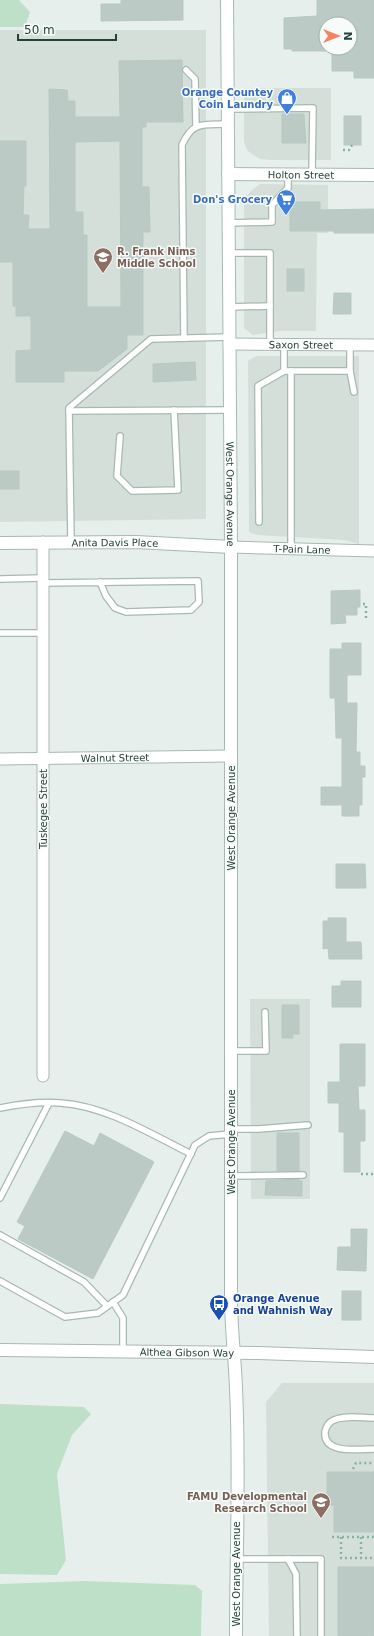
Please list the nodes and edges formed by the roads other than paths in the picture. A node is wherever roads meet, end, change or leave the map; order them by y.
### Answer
1 (227, 0) edge
2 (186, 70) dead end
3 (228, 109) junction
4 (228, 124) junction
5 (196, 127) junction
6 (228, 174) junction
7 (288, 174) junction
8 (312, 175) junction
9 (374, 175) edge
10 (228, 223) junction
11 (228, 253) junction
12 (270, 306) junction
13 (229, 307) junction
14 (184, 338) junction
15 (229, 340) junction
16 (270, 344) junction
17 (284, 344) junction
18 (350, 344) junction
19 (374, 345) edge
20 (284, 371) junction
21 (291, 371) junction
22 (350, 371) junction
23 (354, 392) dead end
24 (174, 410) junction
25 (230, 410) junction
26 (69, 411) junction
27 (120, 436) dead end
28 (259, 522) dead end
29 (43, 542) junction
30 (71, 542) junction
31 (0, 543) edge
32 (231, 546) junction
33 (291, 549) junction
34 (374, 551) edge
35 (0, 579) edge
36 (43, 581) junction
37 (100, 582) junction
38 (0, 633) edge
39 (43, 633) junction
40 (231, 756) junction
41 (43, 758) junction
42 (0, 759) edge
43 (265, 1012) dead end
44 (231, 1051) junction
45 (42, 1076) dead end
46 (49, 1103) junction
47 (0, 1108) edge
48 (308, 1125) dead end
49 (231, 1132) junction
50 (191, 1154) junction
51 (302, 1175) dead end
52 (231, 1176) junction
53 (0, 1198) edge
54 (0, 1236) edge
55 (0, 1281) edge
56 (113, 1302) junction
57 (107, 1306) junction
58 (0, 1350) edge
59 (123, 1352) junction
60 (233, 1353) junction
61 (374, 1357) edge
62 (374, 1418) edge
63 (374, 1449) edge
64 (236, 1559) junction
65 (288, 1559) junction
66 (236, 1636) edge
67 (297, 1636) edge
68 (321, 1636) edge

1 - 3 main road, West Orange Avenue
2 - 5 lane
3 - 4 main road, West Orange Avenue
3 - 8 lane
4 - 5 lane
4 - 6 main road, West Orange Avenue
5 - 14 lane
6 - 7 main road, Holton Street
6 - 10 main road, West Orange Avenue
7 - 8 main road, Holton Street
7 - 10 lane
8 - 9 main road, Holton Street
10 - 11 main road, West Orange Avenue
11 - 12 lane
11 - 13 main road, West Orange Avenue
12 - 13 lane
12 - 16 lane
13 - 15 main road, West Orange Avenue
14 - 15 lane
14 - 26 lane
15 - 16 street, Saxon Street
15 - 25 main road, West Orange Avenue
16 - 17 street, Saxon Street
17 - 18 street, Saxon Street
17 - 20 lane
18 - 19 street, Saxon Street
18 - 22 lane
20 - 21 lane
20 - 28 lane
21 - 22 lane
21 - 33 lane
22 - 23 lane
24 - 25 lane
24 - 26 lane
24 - 27 lane
25 - 32 main road, West Orange Avenue
26 - 30 lane
29 - 30 main road, Anita Davis Place
29 - 31 main road, Anita Davis Place
29 - 36 street, Tuskegee Street
30 - 32 main road, Anita Davis Place
32 - 33 street, T-Pain Lane
32 - 40 main road, West Orange Avenue
33 - 34 street, T-Pain Lane
35 - 36 lane
36 - 37 lane
36 - 39 street, Tuskegee Street
37 - 37 lane
38 - 39 lane
39 - 41 street, Tuskegee Street
40 - 41 street, Walnut Street
40 - 44 main road, West Orange Avenue
41 - 42 street, Walnut Street
41 - 45 street, Tuskegee Street
43 - 44 lane
44 - 49 main road, West Orange Avenue
46 - 47 lane
46 - 50 lane
46 - 53 lane
48 - 49 lane
49 - 50 lane
49 - 52 main road, West Orange Avenue
50 - 56 lane
51 - 52 lane
52 - 60 main road, West Orange Avenue
54 - 57 lane
55 - 57 lane
56 - 57 lane
56 - 59 lane
58 - 59 main road, Althea Gibson Way
59 - 60 main road, Althea Gibson Way
60 - 61 main road, Althea Gibson Way
60 - 64 main road, West Orange Avenue
62 - 63 lane
64 - 65 lane
64 - 66 main road, West Orange Avenue
65 - 67 lane
65 - 68 lane

